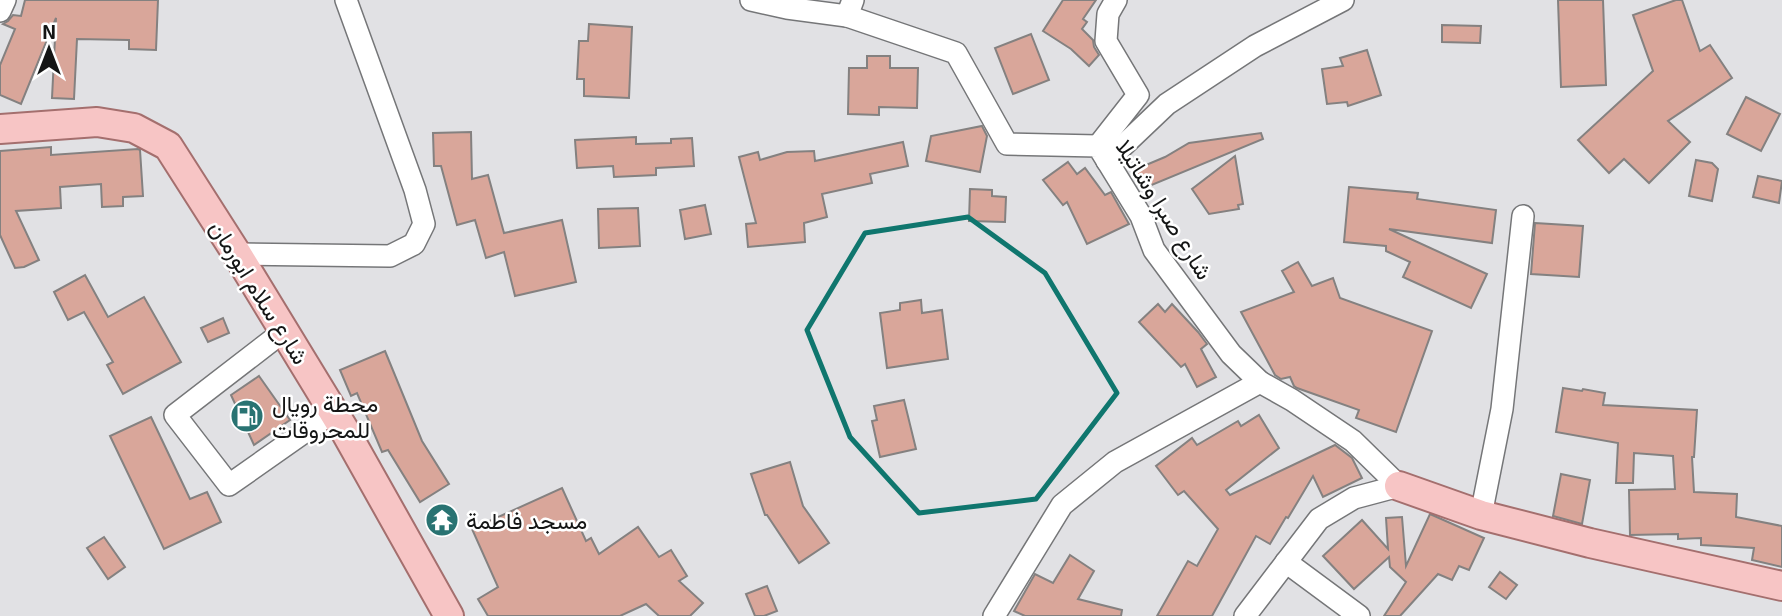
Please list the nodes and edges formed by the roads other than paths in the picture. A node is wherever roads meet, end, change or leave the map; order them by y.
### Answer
1 (5, 0) edge
2 (346, 0) edge
3 (751, 0) edge
4 (1116, 0) edge
5 (1343, 0) edge
6 (850, 8) edge
7 (0, 11) edge
8 (5, 123) edge
9 (1103, 154) junction
10 (1522, 216) dead end
11 (237, 254) junction
12 (284, 331) junction
13 (1260, 382) junction
14 (333, 412) junction
15 (1399, 486) junction
16 (1482, 515) junction
17 (1286, 562) junction
18 (1782, 586) edge
19 (438, 604) edge
20 (449, 616) edge
21 (994, 616) edge
22 (1245, 616) edge
23 (1359, 616) edge

1 - 7 street
2 - 11 street
3 - 6 street
4 - 9 street
5 - 9 street
6 - 9 street, شارع صبرا وشاتيلا
8 - 11 main road, شارع سلام ابورمان
9 - 13 street, شارع صبرا وشاتيلا
10 - 16 street
11 - 12 main road, شارع سلام ابورمان
12 - 14 main road, شارع سلام ابورمان
12 - 14 street
13 - 15 street, شارع صبرا وشاتيلا
13 - 21 street
14 - 19 main road, شارع سلام ابورمان
15 - 16 main road
15 - 17 street
16 - 18 main road
17 - 22 street
17 - 23 street
19 - 20 main road, شارع سلام ابورمان

